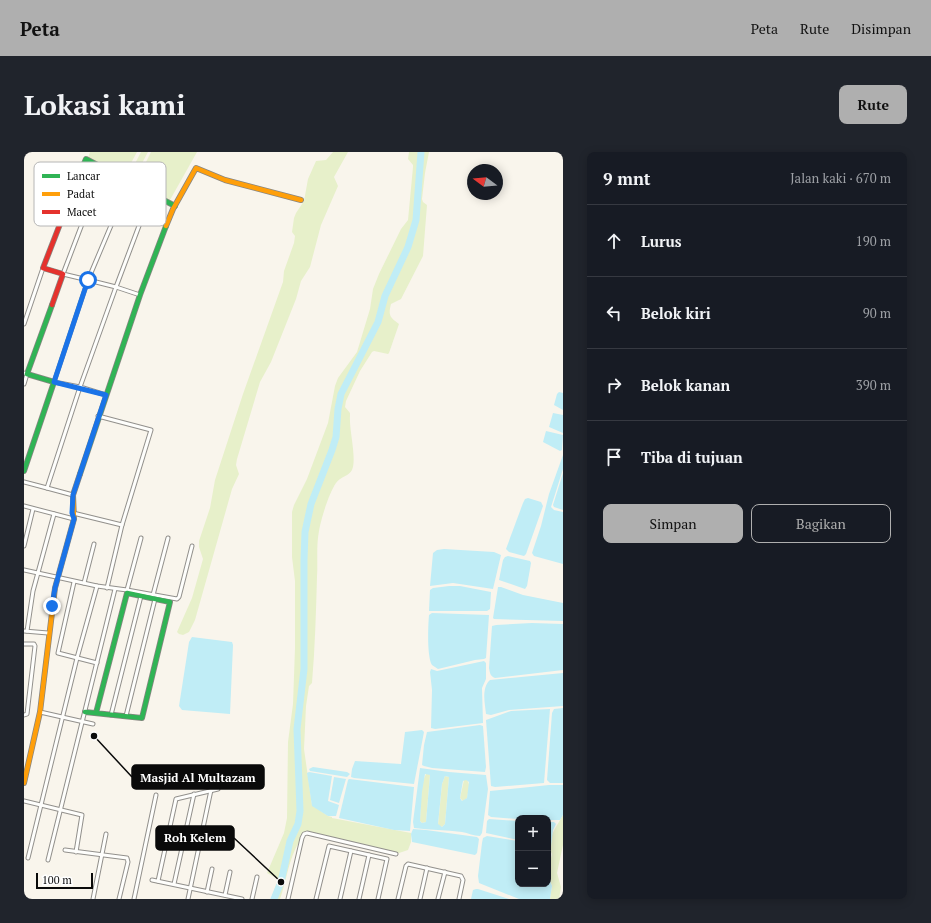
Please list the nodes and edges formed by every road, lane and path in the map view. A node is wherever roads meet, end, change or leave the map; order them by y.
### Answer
1 (84, 162) edge
2 (91, 162) edge
3 (301, 200) dead end
4 (166, 202) edge
5 (175, 206) junction
6 (59, 226) edge
7 (81, 226) edge
8 (111, 226) edge
9 (139, 226) edge
10 (43, 268) junction
11 (63, 274) junction
12 (88, 280) junction
13 (116, 287) junction
14 (140, 295) junction
15 (24, 324) edge
16 (26, 374) edge
17 (54, 382) junction
18 (24, 384) edge
19 (80, 387) junction
20 (106, 395) junction
21 (98, 416) junction
22 (24, 471) edge
23 (24, 482) edge
24 (47, 488) junction
25 (73, 495) junction
26 (24, 506) edge
27 (32, 509) junction
28 (72, 513) junction
29 (54, 514) junction
30 (74, 519) junction
31 (122, 525) junction
32 (141, 538) dead end
33 (168, 538) dead end
34 (94, 544) dead end
35 (24, 546) edge
36 (192, 546) dead end
37 (24, 570) edge
38 (38, 573) junction
39 (58, 578) junction
40 (74, 582) junction
41 (84, 583) junction
42 (96, 586) junction
43 (107, 588) junction
44 (115, 589) junction
45 (128, 590) junction
46 (141, 596) junction
47 (154, 597) junction
48 (26, 631) edge
49 (48, 634) junction
50 (24, 644) edge
51 (77, 658) junction
52 (97, 663) junction
53 (40, 712) junction
54 (85, 712) junction
55 (96, 713) junction
56 (25, 714) edge
57 (111, 715) junction
58 (126, 716) junction
59 (63, 717) junction
60 (83, 722) junction
61 (93, 724) dead end
62 (24, 783) edge
63 (218, 789) dead end
64 (211, 790) junction
65 (194, 794) junction
66 (156, 795) dead end
67 (24, 802) edge
68 (42, 805) junction
69 (61, 810) junction
70 (106, 834) dead end
71 (65, 850) dead end
72 (351, 851) junction
73 (76, 852) junction
74 (396, 854) dead end
75 (102, 855) junction
76 (369, 855) junction
77 (28, 858) dead end
78 (48, 860) dead end
79 (427, 868) junction
80 (212, 869) dead end
81 (230, 872) dead end
82 (445, 872) junction
83 (257, 877) dead end
84 (152, 880) dead end
85 (158, 881) junction
86 (174, 884) junction
87 (190, 888) junction
88 (207, 892) junction
89 (225, 896) junction
90 (134, 898) edge
91 (93, 899) edge
92 (119, 899) edge
93 (140, 899) edge
94 (188, 899) edge
95 (242, 899) edge
96 (252, 899) edge
97 (288, 899) edge
98 (316, 899) edge
99 (340, 899) edge
100 (359, 899) edge
101 (378, 899) edge
102 (398, 899) edge
103 (420, 899) edge
104 (438, 899) edge
105 (459, 899) edge

1 - 2 street
3 - 5 street
4 - 5 street
5 - 14 street
6 - 10 street
7 - 11 street
8 - 12 street
9 - 13 street
10 - 11 street
10 - 15 street
11 - 12 street
11 - 16 street
12 - 13 street
12 - 17 street
13 - 14 street
13 - 19 street
14 - 20 street
16 - 17 street
16 - 18 street
17 - 19 street
17 - 22 street
19 - 20 street
19 - 24 street
20 - 21 street
21 - 25 street
21 - 31 street
23 - 24 street
24 - 25 street
25 - 28 street
26 - 27 street
27 - 29 street
27 - 35 street
28 - 30 street
28 - 31 street
29 - 30 street
29 - 38 street
30 - 39 street
31 - 43 street
32 - 45 street
33 - 47 street
34 - 41 street
36 - 47 street
37 - 38 street
38 - 39 street
38 - 48 street
39 - 40 street
39 - 49 street
40 - 41 street
40 - 51 street
41 - 42 street
42 - 43 street
42 - 51 street
43 - 44 street
44 - 45 street
44 - 52 street
45 - 47 street
46 - 47 street
46 - 55 street
46 - 57 street
47 - 58 street
47 - 58 street
48 - 49 street
49 - 53 street
50 - 56 street
51 - 52 street
51 - 59 street
52 - 54 street
53 - 59 street
53 - 62 street
54 - 55 street
54 - 60 street
55 - 57 street
57 - 58 street
59 - 60 street
59 - 68 street
60 - 61 street
60 - 69 street
63 - 64 street
64 - 65 street
64 - 87 street
65 - 85 street
65 - 86 street
66 - 90 street
67 - 68 street
68 - 69 street
68 - 77 street
69 - 73 street
69 - 78 street
70 - 75 street
71 - 73 street
72 - 76 street
72 - 98 street
72 - 99 street
73 - 75 street
74 - 97 street
75 - 91 street
75 - 92 street
76 - 100 street
76 - 101 street
79 - 82 street
79 - 102 street
79 - 103 street
80 - 88 street
81 - 89 street
82 - 104 street
82 - 105 street
83 - 96 street
84 - 85 street
85 - 86 street
86 - 87 street
87 - 88 street
87 - 94 street
88 - 89 street
89 - 95 street
90 - 93 street

